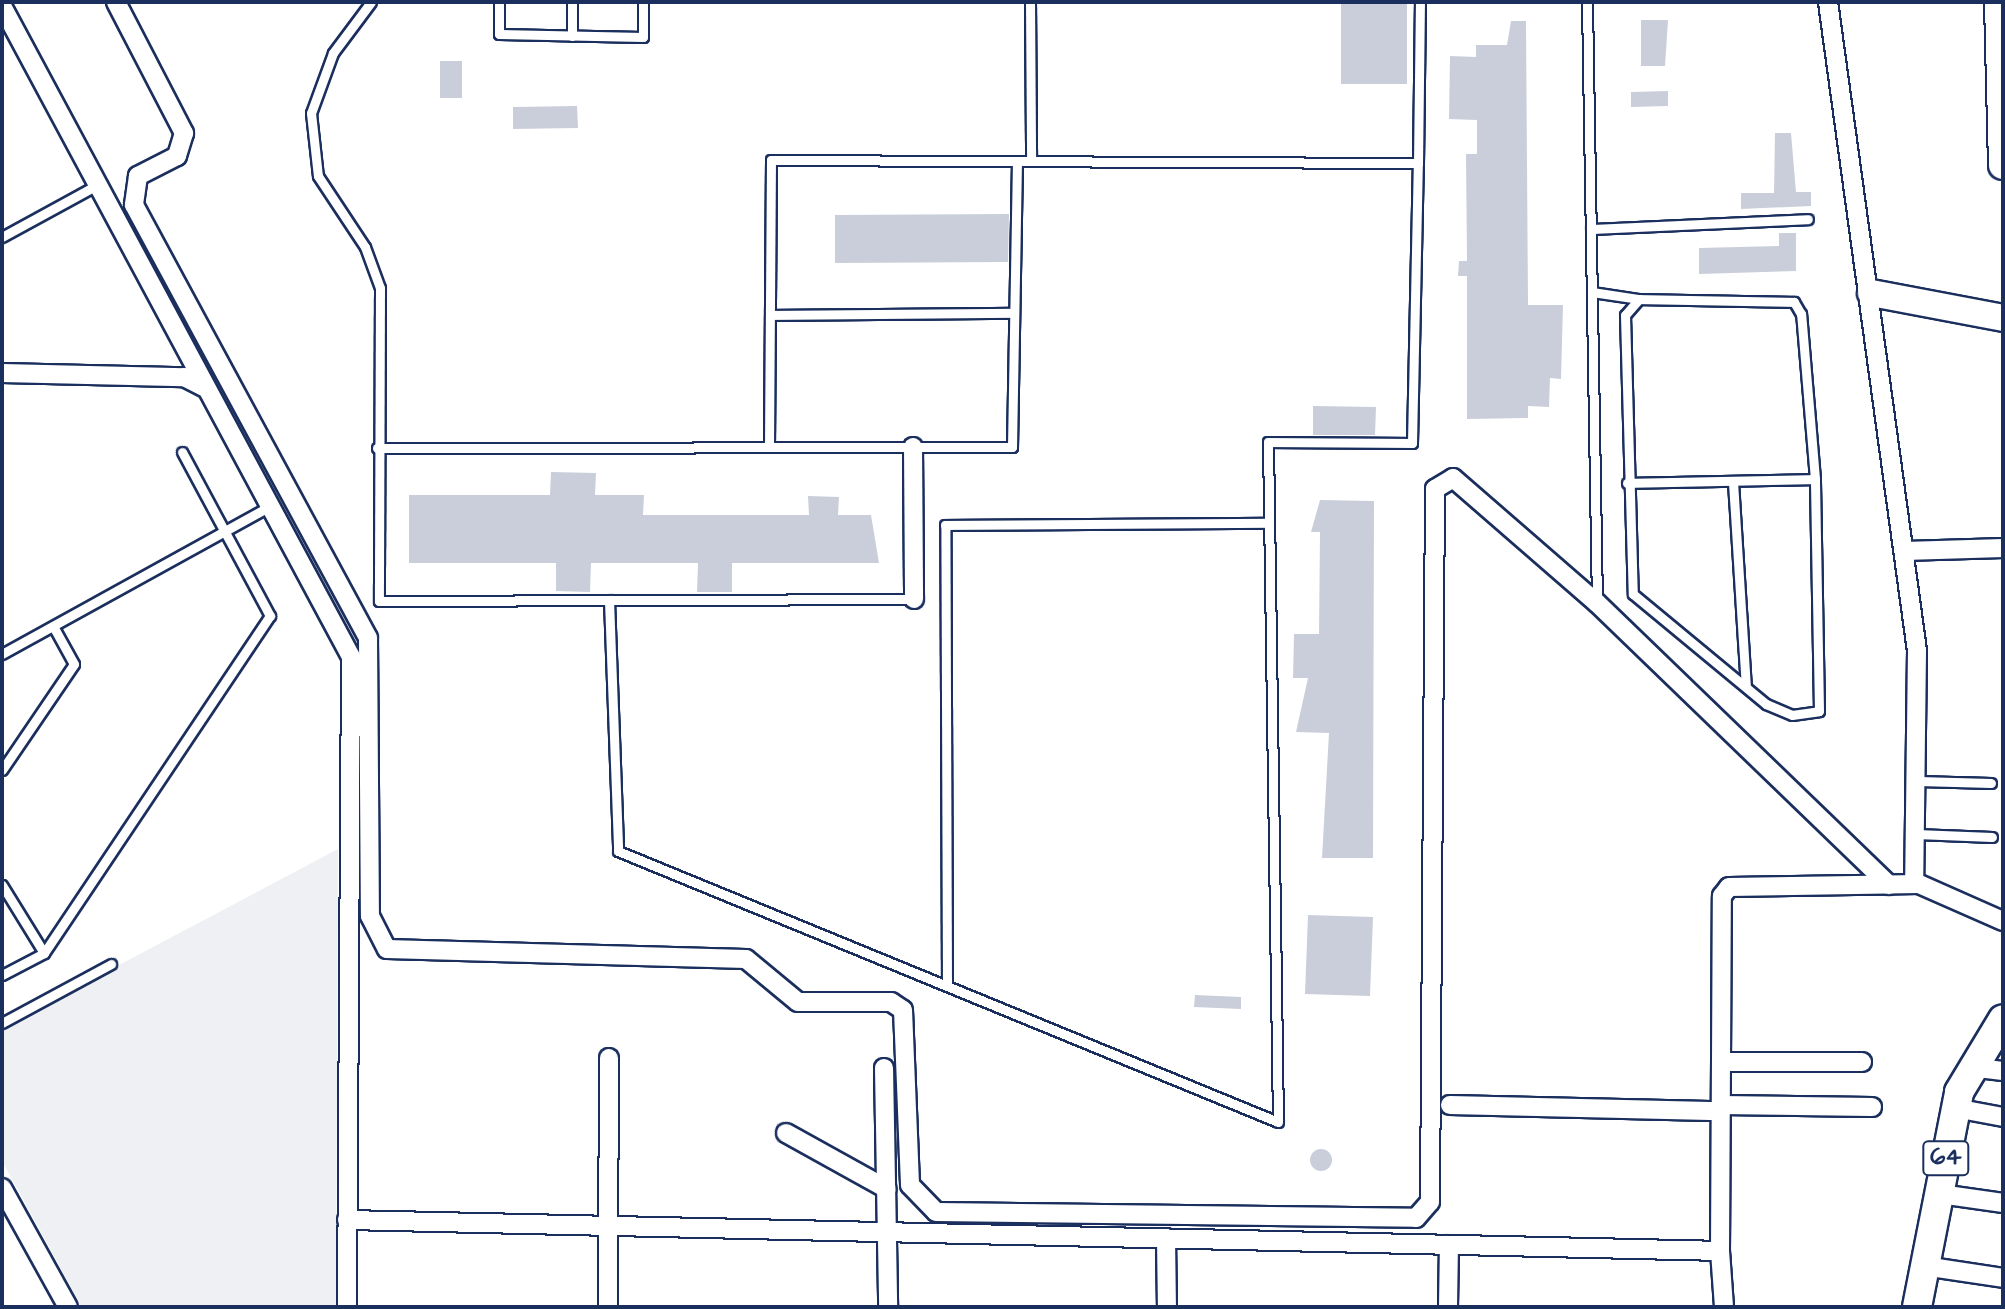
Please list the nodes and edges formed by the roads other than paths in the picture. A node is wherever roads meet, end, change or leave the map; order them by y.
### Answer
1 (116, 2) edge
2 (371, 2) edge
3 (499, 2) edge
4 (572, 2) edge
5 (643, 2) edge
6 (1030, 2) edge
7 (1420, 2) edge
8 (1587, 2) edge
9 (1828, 2) edge
10 (1999, 2) edge
11 (2, 6) edge
12 (572, 36) junction
13 (1017, 161) junction
14 (1031, 161) junction
15 (1418, 163) junction
16 (2003, 165) edge
17 (97, 185) junction
18 (1808, 219) dead end
19 (1591, 229) junction
20 (2, 237) edge
21 (1592, 292) junction
22 (1871, 293) junction
23 (1639, 299) junction
24 (1014, 313) junction
25 (770, 315) junction
26 (2003, 318) edge
27 (2, 373) edge
28 (204, 387) junction
29 (769, 447) junction
30 (913, 447) junction
31 (377, 448) junction
32 (182, 452) dead end
33 (1815, 479) junction
34 (1733, 482) junction
35 (1627, 483) junction
36 (272, 505) junction
37 (1269, 523) junction
38 (225, 532) junction
39 (2003, 548) edge
40 (1905, 551) junction
41 (914, 599) joint
42 (609, 600) junction
43 (1597, 603) junction
44 (53, 626) junction
45 (2, 654) edge
46 (1746, 687) junction
47 (2, 770) edge
48 (1918, 781) junction
49 (1991, 783) dead end
50 (1916, 834) junction
51 (1992, 837) dead end
52 (3, 881) edge
53 (1914, 884) junction
54 (1889, 885) junction
55 (2003, 921) edge
56 (44, 953) junction
57 (111, 964) dead end
58 (2, 975) edge
59 (947, 985) junction
60 (2003, 1019) edge
61 (2, 1023) edge
62 (609, 1058) dead end
63 (1721, 1062) junction
64 (1862, 1062) dead end
65 (1970, 1067) junction
66 (884, 1068) dead end
67 (2003, 1071) edge
68 (1450, 1105) dead end
69 (1872, 1107) dead end
70 (1721, 1108) junction
71 (1955, 1108) junction
72 (2003, 1117) edge
73 (786, 1133) dead end
74 (2, 1188) edge
75 (887, 1189) junction
76 (1940, 1194) junction
77 (2003, 1203) edge
78 (347, 1220) junction
79 (608, 1226) junction
80 (888, 1232) junction
81 (1166, 1238) junction
82 (1449, 1245) junction
83 (1720, 1251) junction
84 (1924, 1266) junction
85 (2003, 1278) edge
86 (61, 1305) edge
87 (347, 1307) edge
88 (608, 1307) edge
89 (888, 1307) edge
90 (1167, 1307) edge
91 (1448, 1307) edge
92 (1724, 1307) edge
93 (1917, 1307) edge

1 - 43 street
2 - 31 lane
3 - 12 lane
4 - 12 lane
5 - 12 lane
6 - 14 lane
7 - 15 lane
8 - 19 lane
9 - 22 street
10 - 16 main road
11 - 17 street
13 - 14 lane
13 - 24 lane
13 - 25 lane
14 - 15 lane
15 - 37 lane
17 - 20 lane
17 - 28 street
18 - 19 lane
19 - 21 lane
21 - 23 lane
21 - 43 lane
22 - 26 street
22 - 40 street
23 - 33 lane
23 - 35 lane
24 - 25 lane
24 - 30 lane
25 - 29 lane
27 - 28 street
28 - 36 street
29 - 30 lane
29 - 31 lane
30 - 41 street
31 - 42 lane
32 - 38 lane
33 - 34 lane
33 - 46 lane
34 - 35 lane
34 - 46 lane
35 - 46 lane
36 - 38 lane
36 - 78 street
37 - 59 lane
37 - 59 lane
38 - 44 lane
38 - 56 lane
39 - 40 street
40 - 48 street
41 - 42 lane
42 - 59 lane
43 - 54 street
44 - 45 lane
44 - 47 lane
48 - 49 lane
48 - 50 street
50 - 51 lane
50 - 53 street
52 - 56 lane
53 - 54 street
53 - 55 street
54 - 63 street
56 - 58 lane
57 - 61 lane
60 - 65 main road, 64
62 - 79 street
63 - 64 street
63 - 70 street
65 - 67 street
65 - 71 main road, 64
66 - 75 street
68 - 70 street
69 - 70 street
70 - 83 street
71 - 72 street
71 - 76 main road, 64
73 - 75 street
74 - 86 street
75 - 80 street
76 - 77 street
76 - 84 main road, 64
78 - 79 street
78 - 87 street
79 - 80 street
79 - 88 street
80 - 81 street
80 - 89 street
81 - 82 street
81 - 90 street
82 - 83 street
82 - 91 street
83 - 92 street
84 - 85 street
84 - 93 main road, 64

